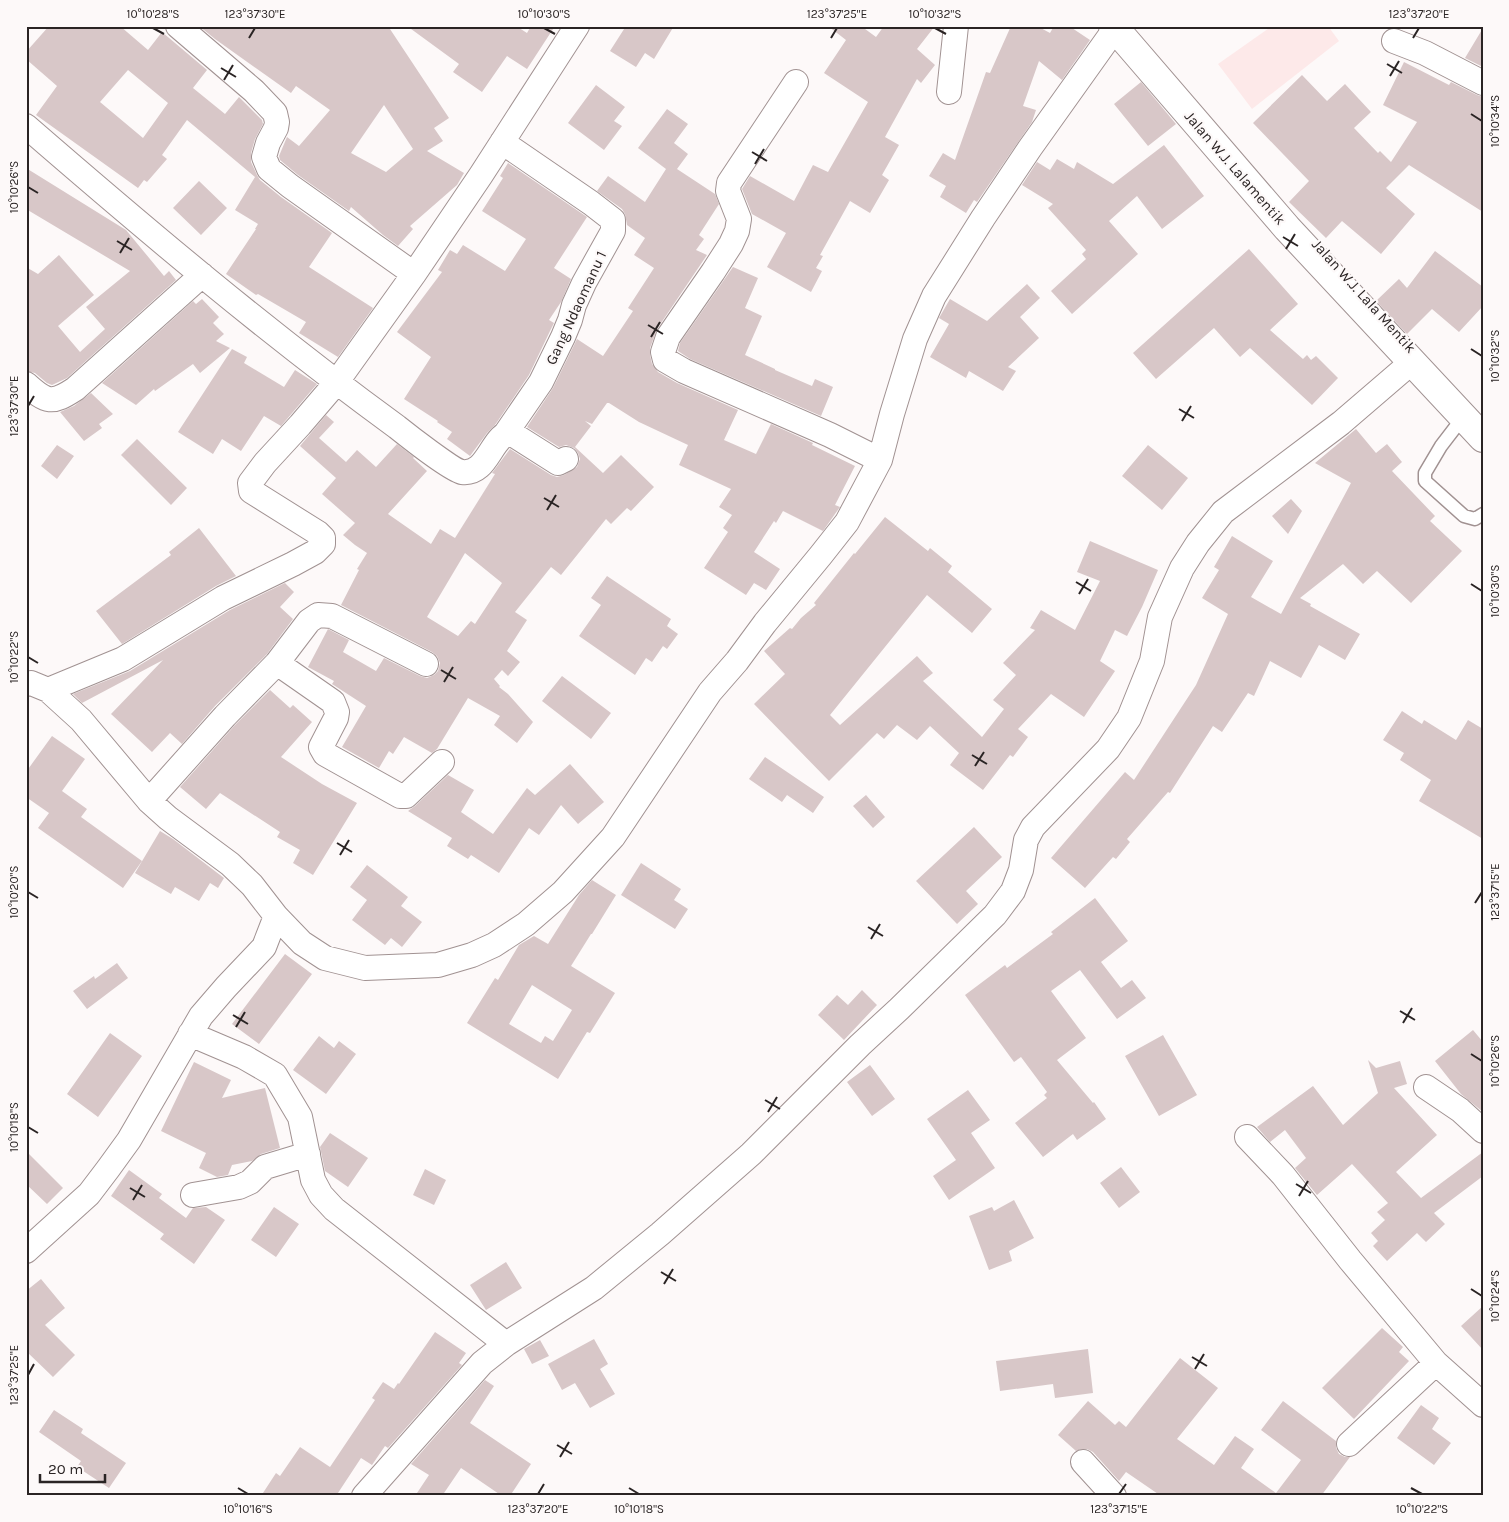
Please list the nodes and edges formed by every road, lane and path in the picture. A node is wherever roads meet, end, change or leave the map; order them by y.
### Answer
1 (178, 26) edge
2 (578, 26) edge
3 (956, 26) edge
4 (1120, 27) edge
5 (1394, 41) dead end
6 (796, 82) dead end
7 (1483, 83) edge
8 (949, 92) dead end
9 (26, 126) edge
10 (502, 142) junction
11 (414, 274) junction
12 (202, 275) junction
13 (1412, 362) junction
14 (336, 383) junction
15 (26, 384) edge
16 (1472, 417) edge
17 (506, 433) junction
18 (1483, 438) edge
19 (566, 459) dead end
20 (880, 460) junction
21 (1483, 514) edge
22 (277, 663) junction
23 (426, 664) dead end
24 (37, 687) edge
25 (442, 762) dead end
26 (149, 801) junction
27 (276, 916) junction
28 (190, 1034) junction
29 (1426, 1087) dead end
30 (1483, 1131) edge
31 (1247, 1137) dead end
32 (308, 1154) junction
33 (193, 1195) dead end
34 (26, 1251) edge
35 (506, 1344) junction
36 (1436, 1364) junction
37 (1483, 1405) edge
38 (1349, 1444) dead end
39 (1083, 1462) dead end
40 (364, 1496) edge
41 (1114, 1496) edge

1 - 11 street
2 - 10 street
3 - 8 street
4 - 13 main road, Jalan W.J. Lalamentik
4 - 16 main road, Jalan W.J. Lala Mentik
4 - 20 street
5 - 7 street
6 - 20 street
9 - 12 street
10 - 11 street
10 - 17 street, Gang Ndaomanu 1
11 - 14 street
12 - 14 street
12 - 15 street
13 - 16 main road, Jalan W.J. Lalamentik
13 - 35 street
14 - 17 street
14 - 24 street
16 - 18 main road, Jalan W.J. Lalamentik
16 - 21 lane
17 - 19 street
20 - 27 street
22 - 23 street
22 - 25 street
22 - 26 street
24 - 26 street
26 - 27 street
27 - 28 street
28 - 32 street
28 - 34 street
29 - 30 street
31 - 36 street
32 - 33 street
32 - 35 street
35 - 40 street
36 - 37 street
36 - 38 street
39 - 41 street

